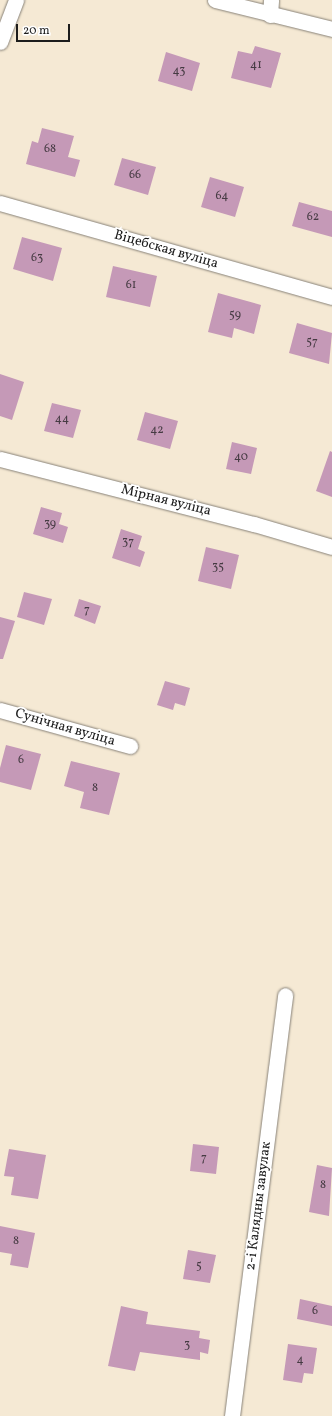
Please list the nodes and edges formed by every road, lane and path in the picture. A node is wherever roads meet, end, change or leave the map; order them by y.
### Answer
1 (16, 0) edge
2 (215, 0) edge
3 (271, 0) edge
4 (270, 15) junction
5 (332, 29) edge
6 (0, 42) edge
7 (0, 203) edge
8 (332, 297) edge
9 (0, 459) edge
10 (332, 547) edge
11 (0, 710) edge
12 (130, 746) dead end
13 (285, 995) dead end
14 (232, 1416) edge

1 - 6 street
2 - 4 street
3 - 4 street
4 - 5 street
7 - 8 street, Віцебская вуліца
9 - 10 street, Мірная вуліца
11 - 12 street, Сунічная вуліца
13 - 14 street, 2-і Калядны завулак

